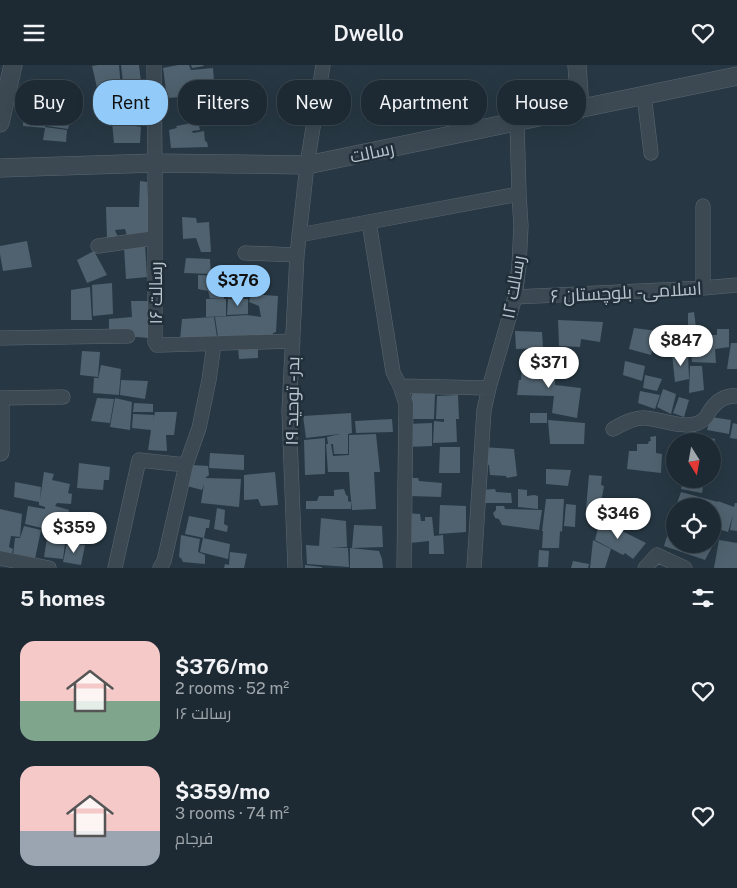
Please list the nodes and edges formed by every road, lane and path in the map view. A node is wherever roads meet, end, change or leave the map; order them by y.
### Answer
1 (12, 65) edge
2 (154, 65) edge
3 (323, 65) edge
4 (577, 65) edge
5 (737, 76) edge
6 (578, 80) edge
7 (4, 87) edge
8 (644, 95) junction
9 (586, 108) edge
10 (0, 123) edge
11 (507, 125) edge
12 (517, 125) edge
13 (650, 153) dead end
14 (156, 163) junction
15 (308, 165) junction
16 (0, 168) edge
17 (519, 194) junction
18 (704, 206) dead end
19 (369, 222) junction
20 (299, 235) junction
21 (155, 239) junction
22 (98, 246) dead end
23 (245, 253) dead end
24 (297, 255) junction
25 (737, 285) edge
26 (703, 288) junction
27 (515, 297) junction
28 (128, 336) dead end
29 (0, 338) edge
30 (293, 341) junction
31 (214, 344) junction
32 (400, 386) junction
33 (489, 388) junction
34 (737, 396) edge
35 (63, 397) dead end
36 (0, 398) edge
37 (0, 404) edge
38 (612, 429) dead end
39 (0, 451) edge
40 (186, 465) junction
41 (0, 558) edge
42 (49, 568) edge
43 (115, 568) edge
44 (160, 568) edge
45 (295, 568) edge
46 (404, 568) edge
47 (474, 568) edge
48 (645, 568) edge
49 (685, 568) edge

1 - 7 street
2 - 14 street, رسالت ۱۶
3 - 15 street, بدر - توحید ۱۹
4 - 6 street
5 - 8 street, رسالت
7 - 10 street
8 - 9 street, رسالت
8 - 13 street
11 - 15 street, رسالت
12 - 17 street, رسالت ۱۲
14 - 15 street, رسالت
14 - 16 street, رسالت
14 - 21 street, رسالت ۱۶
15 - 20 street, بدر - توحید ۱۹
17 - 19 street
17 - 27 street, رسالت ۱۲
18 - 26 street
19 - 20 street
19 - 32 street
20 - 24 street, بدر - توحید ۱۹
21 - 22 street
21 - 31 street, رسالت ۱۶
23 - 24 street
24 - 30 street, بدر - توحید ۱۹
25 - 26 street, اسلامی - بلوچستان ۶
26 - 27 street, اسلامی - بلوچستان ۶
27 - 33 street, رسالت ۱۲
28 - 29 street
30 - 31 street, رسالت ۱۶
30 - 45 street, بدر - توحید ۱۹
31 - 40 street
32 - 33 street
32 - 46 street
33 - 47 street, رسالت ۱۲
34 - 38 street
35 - 36 street
37 - 39 street
40 - 43 street
40 - 44 street
41 - 42 street
48 - 49 street

